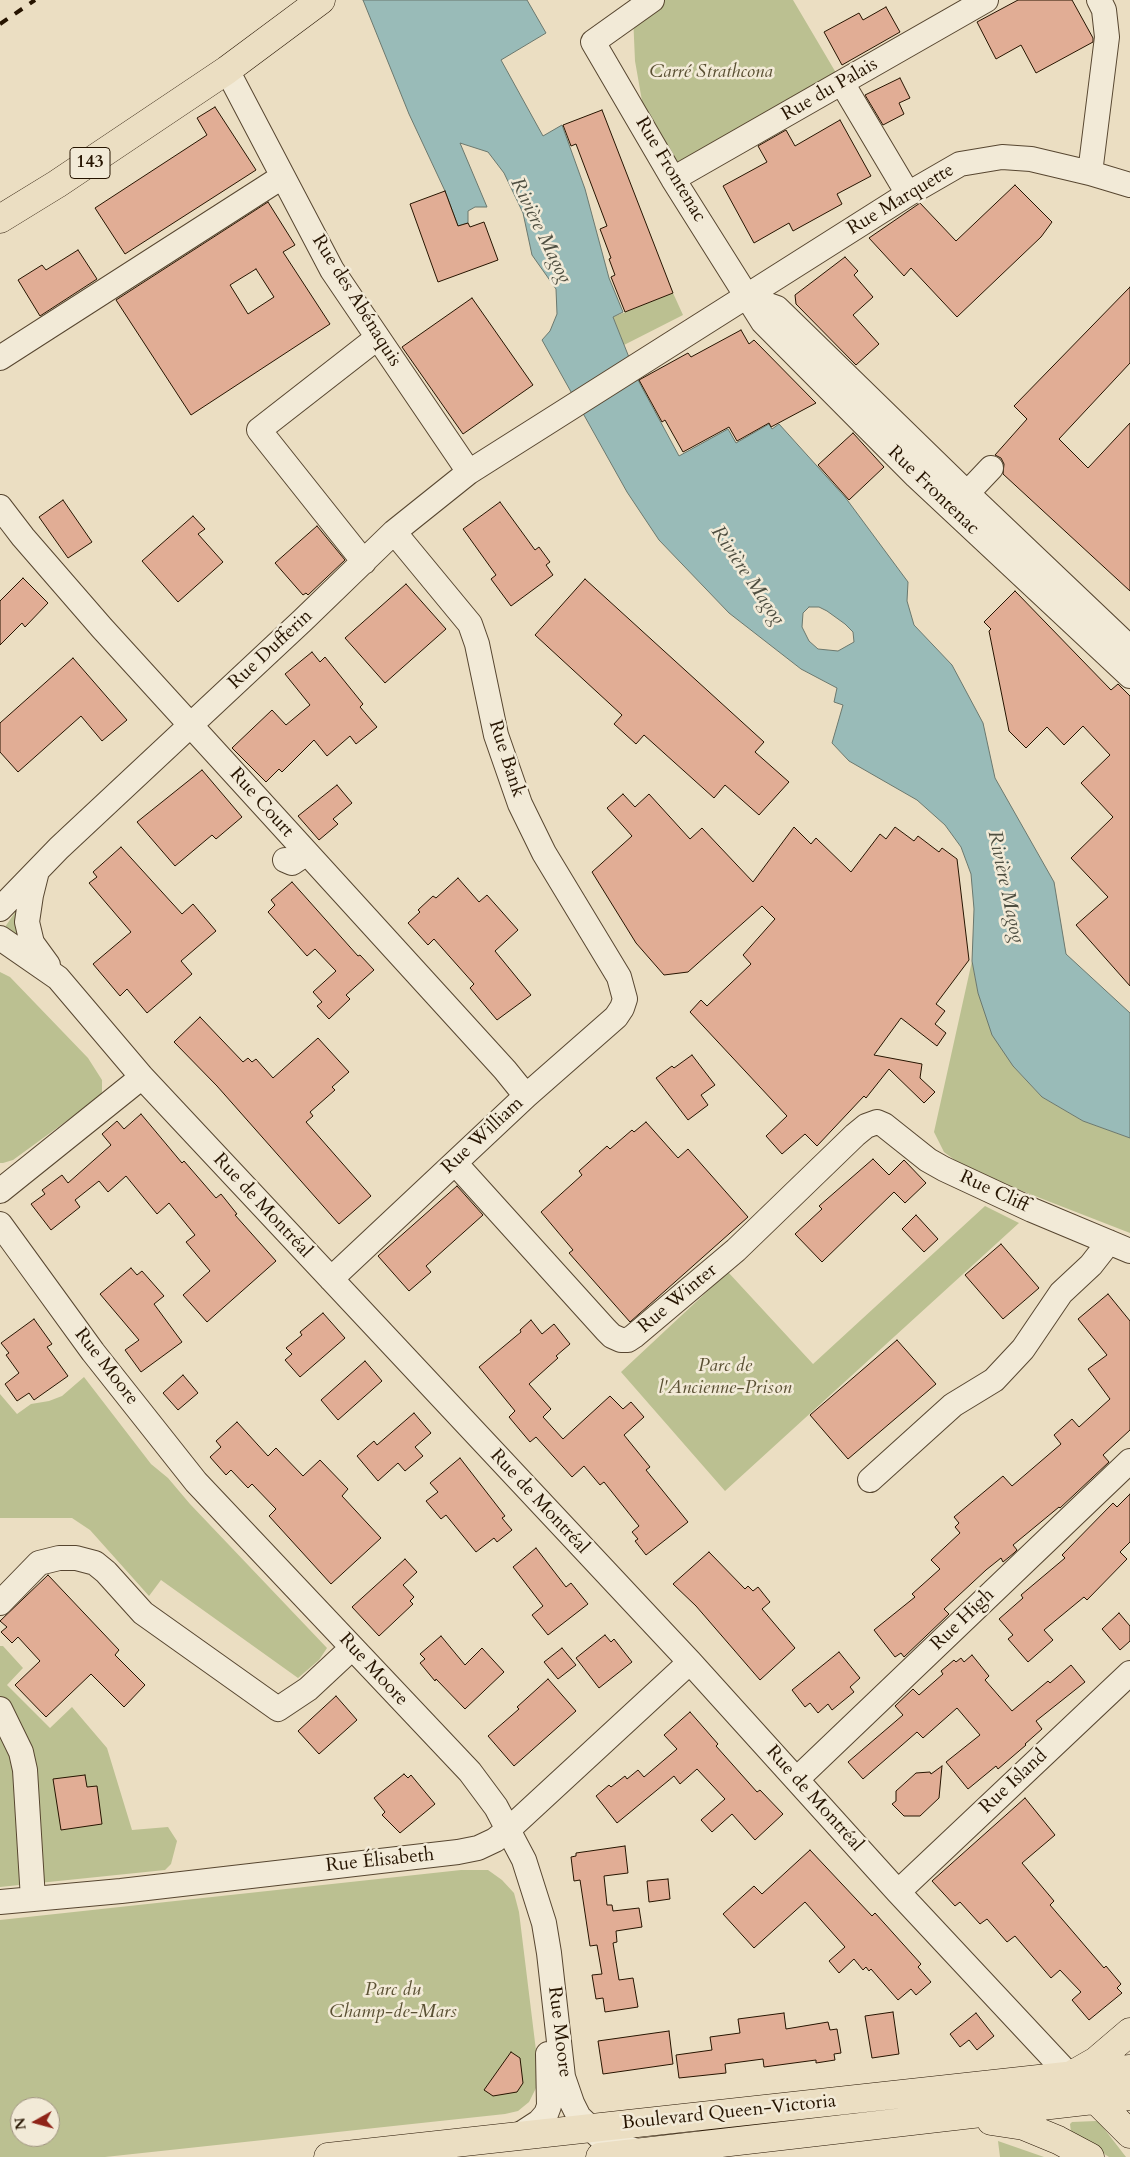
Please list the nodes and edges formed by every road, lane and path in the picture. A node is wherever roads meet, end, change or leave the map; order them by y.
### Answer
1 (321, 0) edge
2 (652, 0) edge
3 (986, 0) edge
4 (1099, 0) edge
5 (228, 70) junction
6 (842, 83) junction
7 (1090, 173) junction
8 (282, 177) junction
9 (674, 179) junction
10 (1130, 185) edge
11 (908, 194) junction
12 (0, 219) edge
13 (746, 297) junction
14 (377, 338) junction
15 (0, 358) edge
16 (990, 468) dead end
17 (469, 472) junction
18 (959, 502) junction
19 (0, 507) edge
20 (394, 532) junction
21 (364, 562) junction
22 (1130, 648) edge
23 (1130, 676) edge
24 (191, 725) junction
25 (37, 869) junction
26 (0, 909) edge
27 (0, 938) edge
28 (58, 978) junction
29 (624, 989) joint
30 (142, 1077) junction
31 (526, 1096) junction
32 (866, 1126) joint
33 (456, 1163) junction
34 (0, 1192) edge
35 (0, 1224) edge
36 (1119, 1247) edge
37 (331, 1279) junction
38 (1130, 1461) edge
39 (870, 1480) dead end
40 (0, 1603) edge
41 (352, 1648) junction
42 (690, 1662) junction
43 (1130, 1673) edge
44 (0, 1708) edge
45 (797, 1779) junction
46 (509, 1829) junction
47 (898, 1892) junction
48 (33, 1899) junction
49 (0, 1902) edge
50 (556, 2019) junction
51 (1130, 2032) edge
52 (1130, 2069) edge
53 (1070, 2076) junction
54 (1129, 2094) edge
55 (1097, 2100) junction
56 (945, 2118) junction
57 (589, 2129) junction
58 (1128, 2135) edge
59 (516, 2137) junction
60 (642, 2153) junction
61 (328, 2157) edge
62 (600, 2157) edge
63 (1090, 2157) edge

1 - 5 main road, 143
2 - 9 street, Rue Frontenac
3 - 6 street, Rue du Palais
4 - 7 street
5 - 8 street, Rue des Abénaquis
5 - 12 main road, 143
6 - 9 street, Rue du Palais
6 - 11 street
7 - 10 street, Rue Marquette
7 - 11 street, Rue Marquette
8 - 14 street, Rue des Abénaquis
8 - 15 street
9 - 13 street, Rue Frontenac
11 - 13 street, Rue Marquette
13 - 17 street, Rue Dufferin
13 - 18 street, Rue Frontenac
14 - 17 street, Rue des Abénaquis
14 - 21 street
16 - 18 street
17 - 20 street, Rue Dufferin
18 - 22 street, Rue Frontenac
18 - 23 street, Rue Frontenac
19 - 24 street, Rue Court
20 - 21 street, Rue Dufferin
20 - 29 street, Rue Bank
21 - 24 street, Rue Dufferin
24 - 25 street, Rue Dufferin
24 - 31 street, Rue Court
25 - 26 street, Rue Dufferin
25 - 28 street
27 - 28 street, Rue de Montréal
28 - 30 street, Rue de Montréal
29 - 31 street, Rue William
30 - 34 street
30 - 37 street, Rue de Montréal
31 - 33 street, Rue William
32 - 33 street, Rue Winter
32 - 36 street, Rue Cliff
33 - 37 street, Rue William
35 - 41 street, Rue Moore
36 - 39 street
37 - 42 street, Rue de Montréal
38 - 45 street, Rue High
40 - 41 street
41 - 46 street, Rue Moore
42 - 45 street, Rue de Montréal
42 - 46 street, Rue Élisabeth
43 - 47 street, Rue Island
44 - 48 street
45 - 47 street, Rue de Montréal
46 - 48 street, Rue Élisabeth
46 - 50 street, Rue Moore
47 - 53 street, Rue de Montréal
48 - 49 street, Rue Élisabeth
50 - 57 street, Rue Moore
50 - 59 street
51 - 53 main road
52 - 53 main road, Boulevard Queen-Victoria
53 - 55 main road
53 - 57 main road, Boulevard Queen-Victoria
54 - 55 main road, Boulevard Queen-Victoria
54 - 58 main road
55 - 56 main road, Boulevard Queen-Victoria
55 - 58 main road
56 - 60 main road, Boulevard Queen-Victoria
56 - 63 main road
57 - 59 main road, Boulevard Queen-Victoria
57 - 60 street, Rue Moore
59 - 61 main road, Boulevard Queen-Victoria
60 - 62 main road, Boulevard Queen-Victoria

